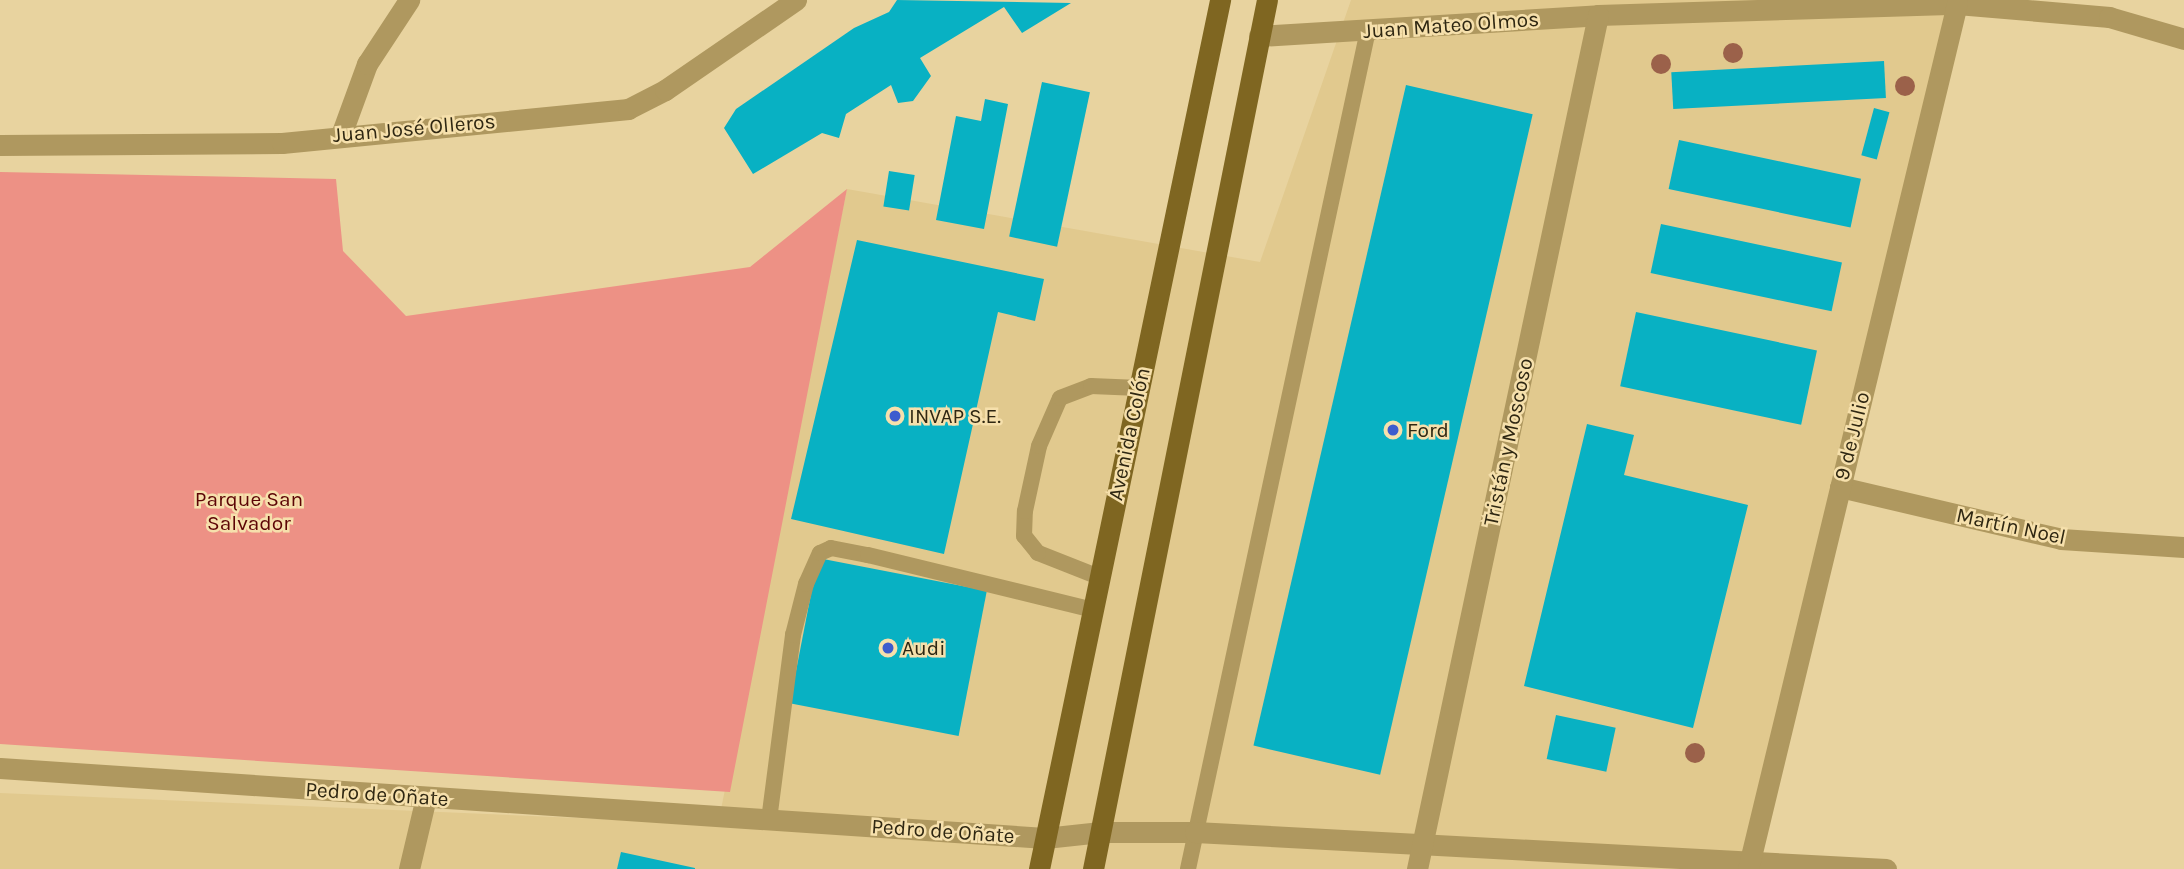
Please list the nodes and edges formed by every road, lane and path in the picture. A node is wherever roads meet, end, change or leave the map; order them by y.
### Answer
1 (409, 0) edge
2 (796, 0) edge
3 (1220, 0) edge
4 (1267, 0) edge
5 (1957, 4) junction
6 (1598, 15) junction
7 (1368, 30) junction
8 (1259, 36) junction
9 (2184, 39) edge
10 (341, 135) junction
11 (0, 145) edge
12 (1139, 388) junction
13 (1840, 487) junction
14 (2184, 547) edge
15 (1099, 577) junction
16 (1093, 610) junction
17 (0, 768) edge
18 (425, 797) junction
19 (769, 820) junction
20 (1101, 832) junction
21 (1195, 832) junction
22 (1045, 838) junction
23 (1423, 843) junction
24 (1749, 865) edge
25 (409, 869) edge
26 (1039, 869) edge
27 (1093, 869) edge
28 (1188, 869) edge
29 (1417, 869) edge
30 (1886, 869) edge

1 - 10 street
2 - 10 street, Juan José Olleros
3 - 12 main road, Avenida Colón
4 - 8 main road
5 - 6 street, Juan Mateo Olmos
5 - 9 street, Juan Mateo Olmos
5 - 13 street, 9 de Julio
6 - 7 street, Juan Mateo Olmos
6 - 23 street, Tristán y Moscoso
7 - 8 street, Juan Mateo Olmos
7 - 21 lane
8 - 20 main road
10 - 11 street, Juan José Olleros
12 - 15 main road, Avenida Colón
12 - 15 lane
13 - 14 street, Martín Noel
13 - 24 street, 9 de Julio
15 - 16 main road, Avenida Colón
16 - 19 lane
16 - 22 main road, Avenida Colón
17 - 18 street, Pedro de Oñate
18 - 19 street, Pedro de Oñate
18 - 25 street
19 - 22 street, Pedro de Oñate
20 - 21 street, Pedro de Oñate
20 - 22 street, Pedro de Oñate
20 - 27 main road
21 - 23 street, Pedro de Oñate
21 - 28 lane
22 - 26 main road, Avenida Colón
23 - 24 street, Pedro de Oñate
23 - 29 street, Tristán y Moscoso
24 - 30 street, Pedro de Oñate

